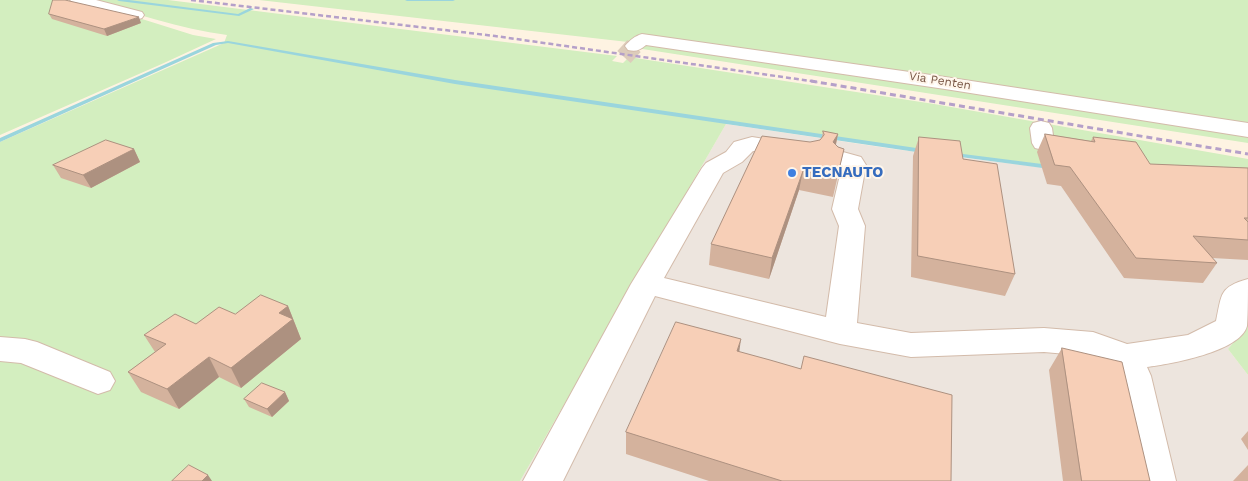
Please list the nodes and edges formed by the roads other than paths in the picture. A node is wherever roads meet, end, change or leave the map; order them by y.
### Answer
1 (78, 0) edge
2 (136, 15) edge
3 (634, 46) tunnel mouth
4 (1248, 130) edge
5 (808, 152) edge
6 (843, 159) edge
7 (646, 284) junction
8 (1248, 288) edge
9 (840, 332) junction
10 (0, 349) edge
11 (1125, 357) junction
12 (98, 381) dead end
13 (543, 481) edge
14 (1156, 481) edge

1 - 2 street
3 - 4 street, Via Penten
5 - 7 street
6 - 9 street
7 - 9 street
7 - 13 street
8 - 11 street
9 - 11 street
10 - 12 street
11 - 14 street

